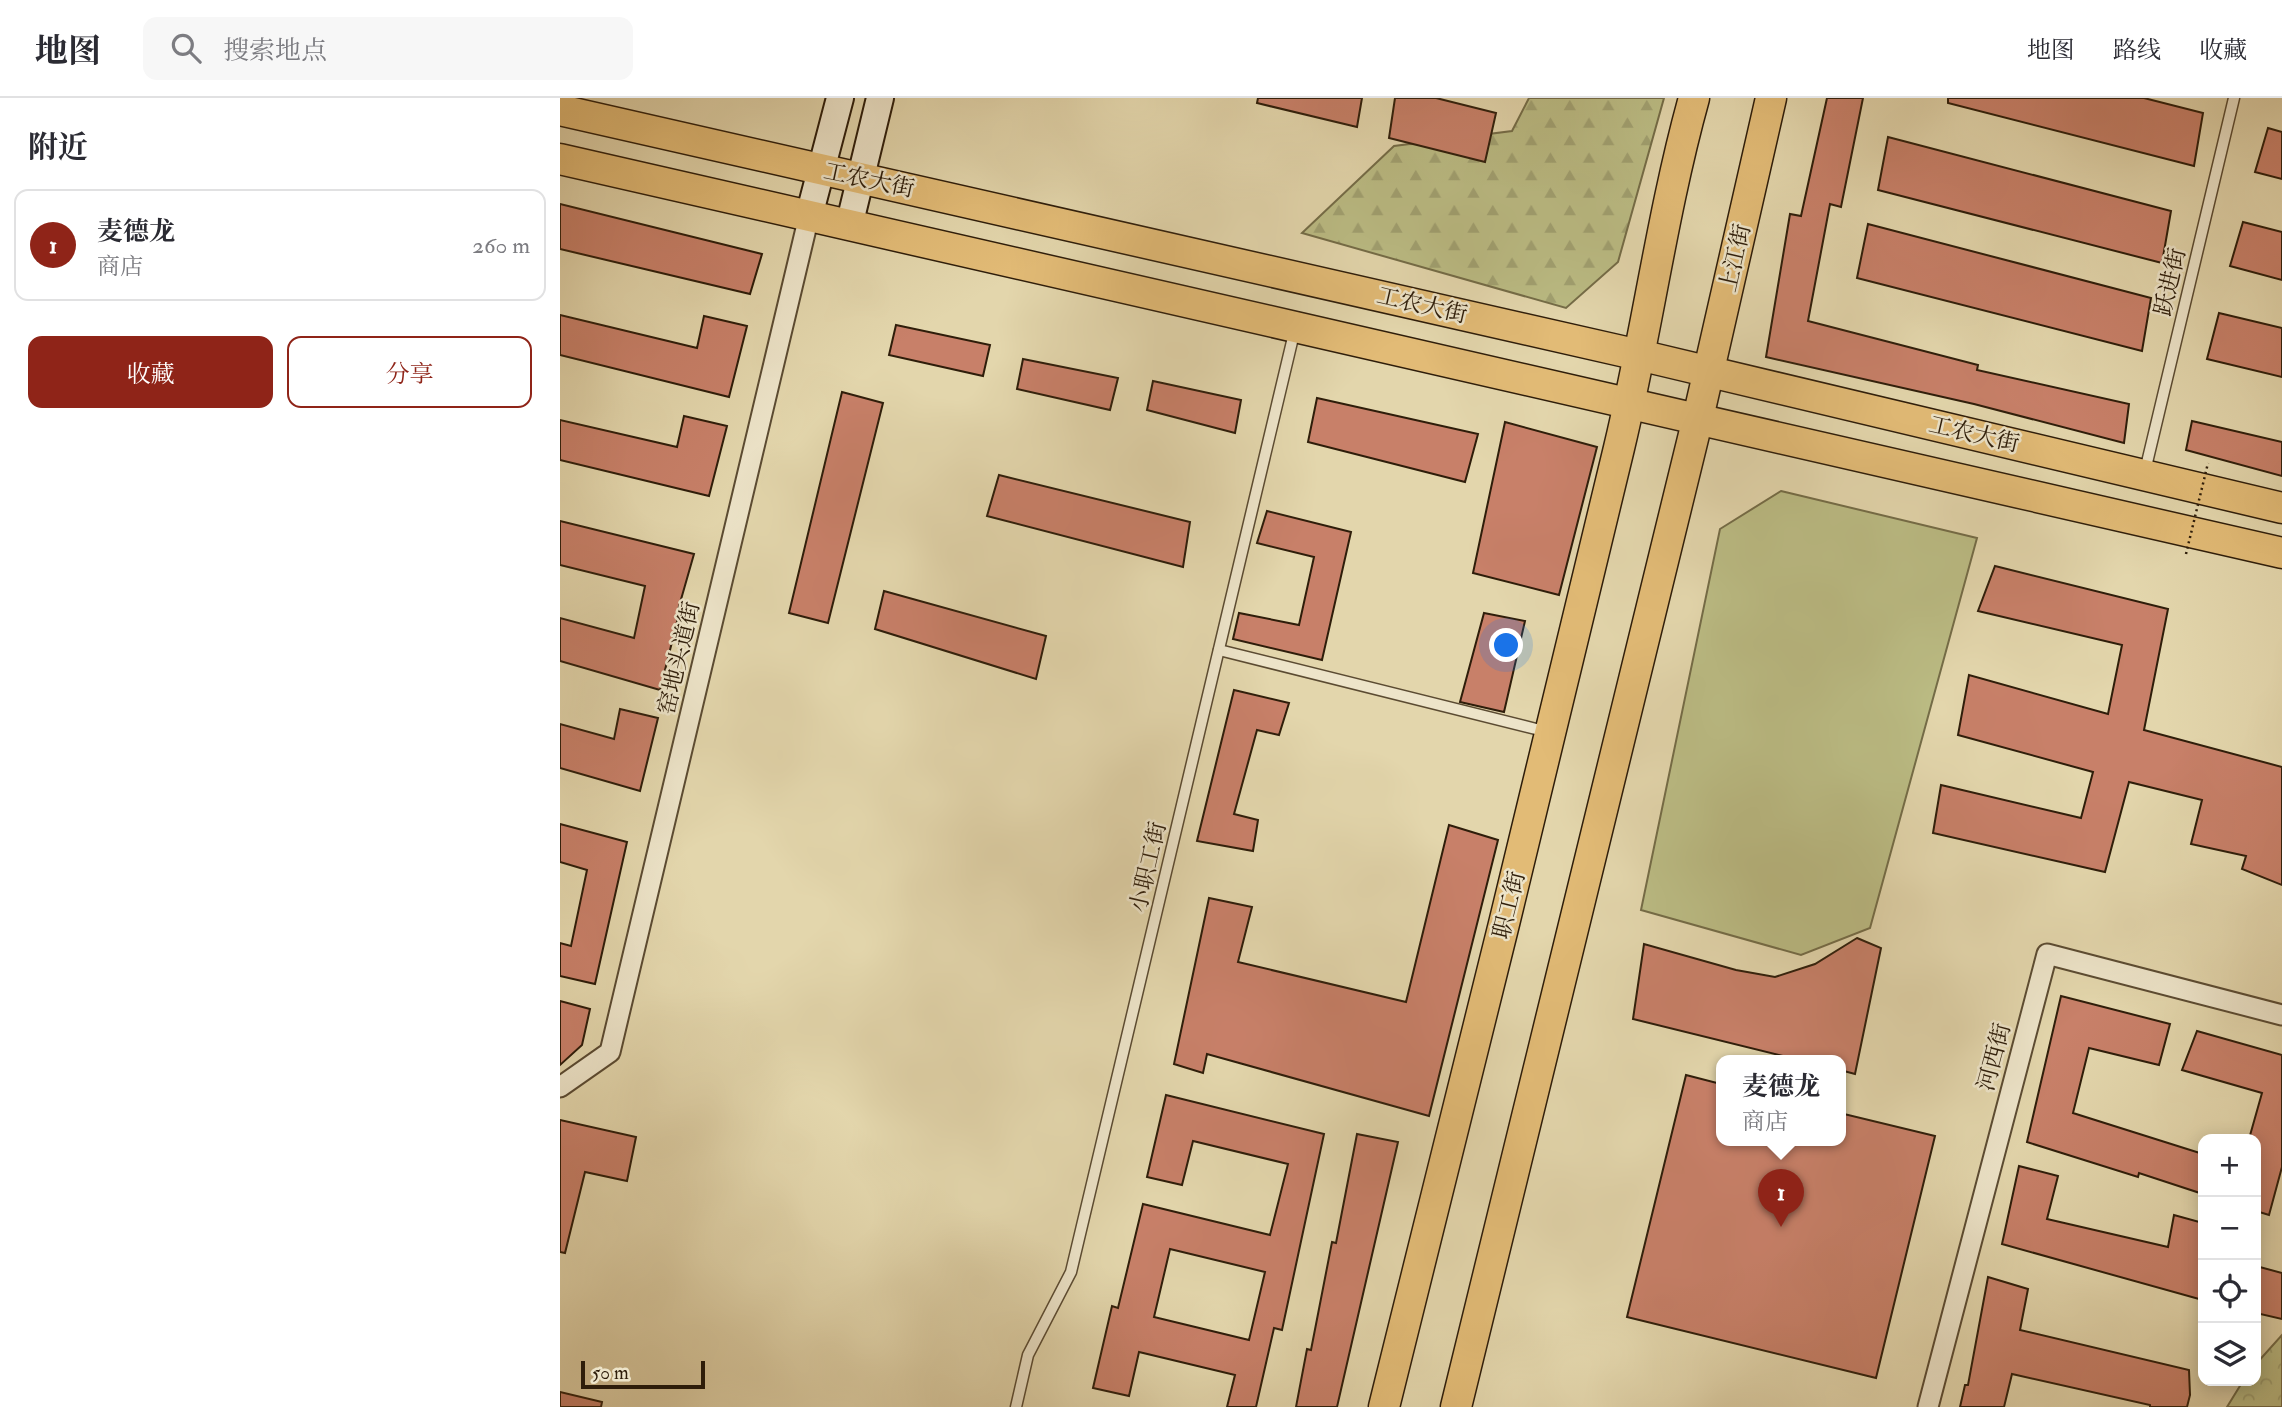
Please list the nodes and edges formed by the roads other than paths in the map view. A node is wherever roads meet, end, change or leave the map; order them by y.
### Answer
1 (840, 98) edge
2 (880, 98) edge
3 (1694, 98) edge
4 (1771, 98) edge
5 (2234, 98) edge
6 (560, 110) edge
7 (560, 159) edge
8 (821, 171) junction
9 (861, 178) junction
10 (810, 216) junction
11 (849, 226) junction
12 (1296, 328) junction
13 (1639, 355) junction
14 (1709, 371) junction
15 (1630, 403) junction
16 (1698, 418) junction
17 (2144, 475) junction
18 (2282, 508) edge
19 (2282, 554) edge
20 (1219, 650) junction
21 (1551, 732) junction
22 (2282, 1015) edge
23 (560, 1087) edge
24 (1016, 1407) edge
25 (1384, 1407) edge
26 (1456, 1407) edge
27 (1928, 1407) edge

1 - 8 street
2 - 9 street
3 - 13 main road
4 - 14 main road, 上江街
5 - 17 lane, 跃进街
6 - 8 main road, 工农大街
7 - 10 main road, 工农大街
8 - 9 main road, 工农大街
8 - 10 street
9 - 11 street
9 - 13 main road, 工农大街
10 - 11 main road, 工农大街
10 - 23 street, 窑地头道街
11 - 12 main road, 工农大街
12 - 15 main road, 工农大街
12 - 20 lane, 小职工街
13 - 14 main road, 工农大街
13 - 15 main road
14 - 16 main road, 上江街
14 - 17 main road, 工农大街
15 - 16 main road, 工农大街
15 - 21 main road, 职工街
16 - 19 main road, 工农大街
16 - 26 main road
17 - 18 main road, 工农大街
20 - 21 lane
20 - 24 lane, 小职工街
21 - 25 main road, 职工街
22 - 27 street, 河西街

